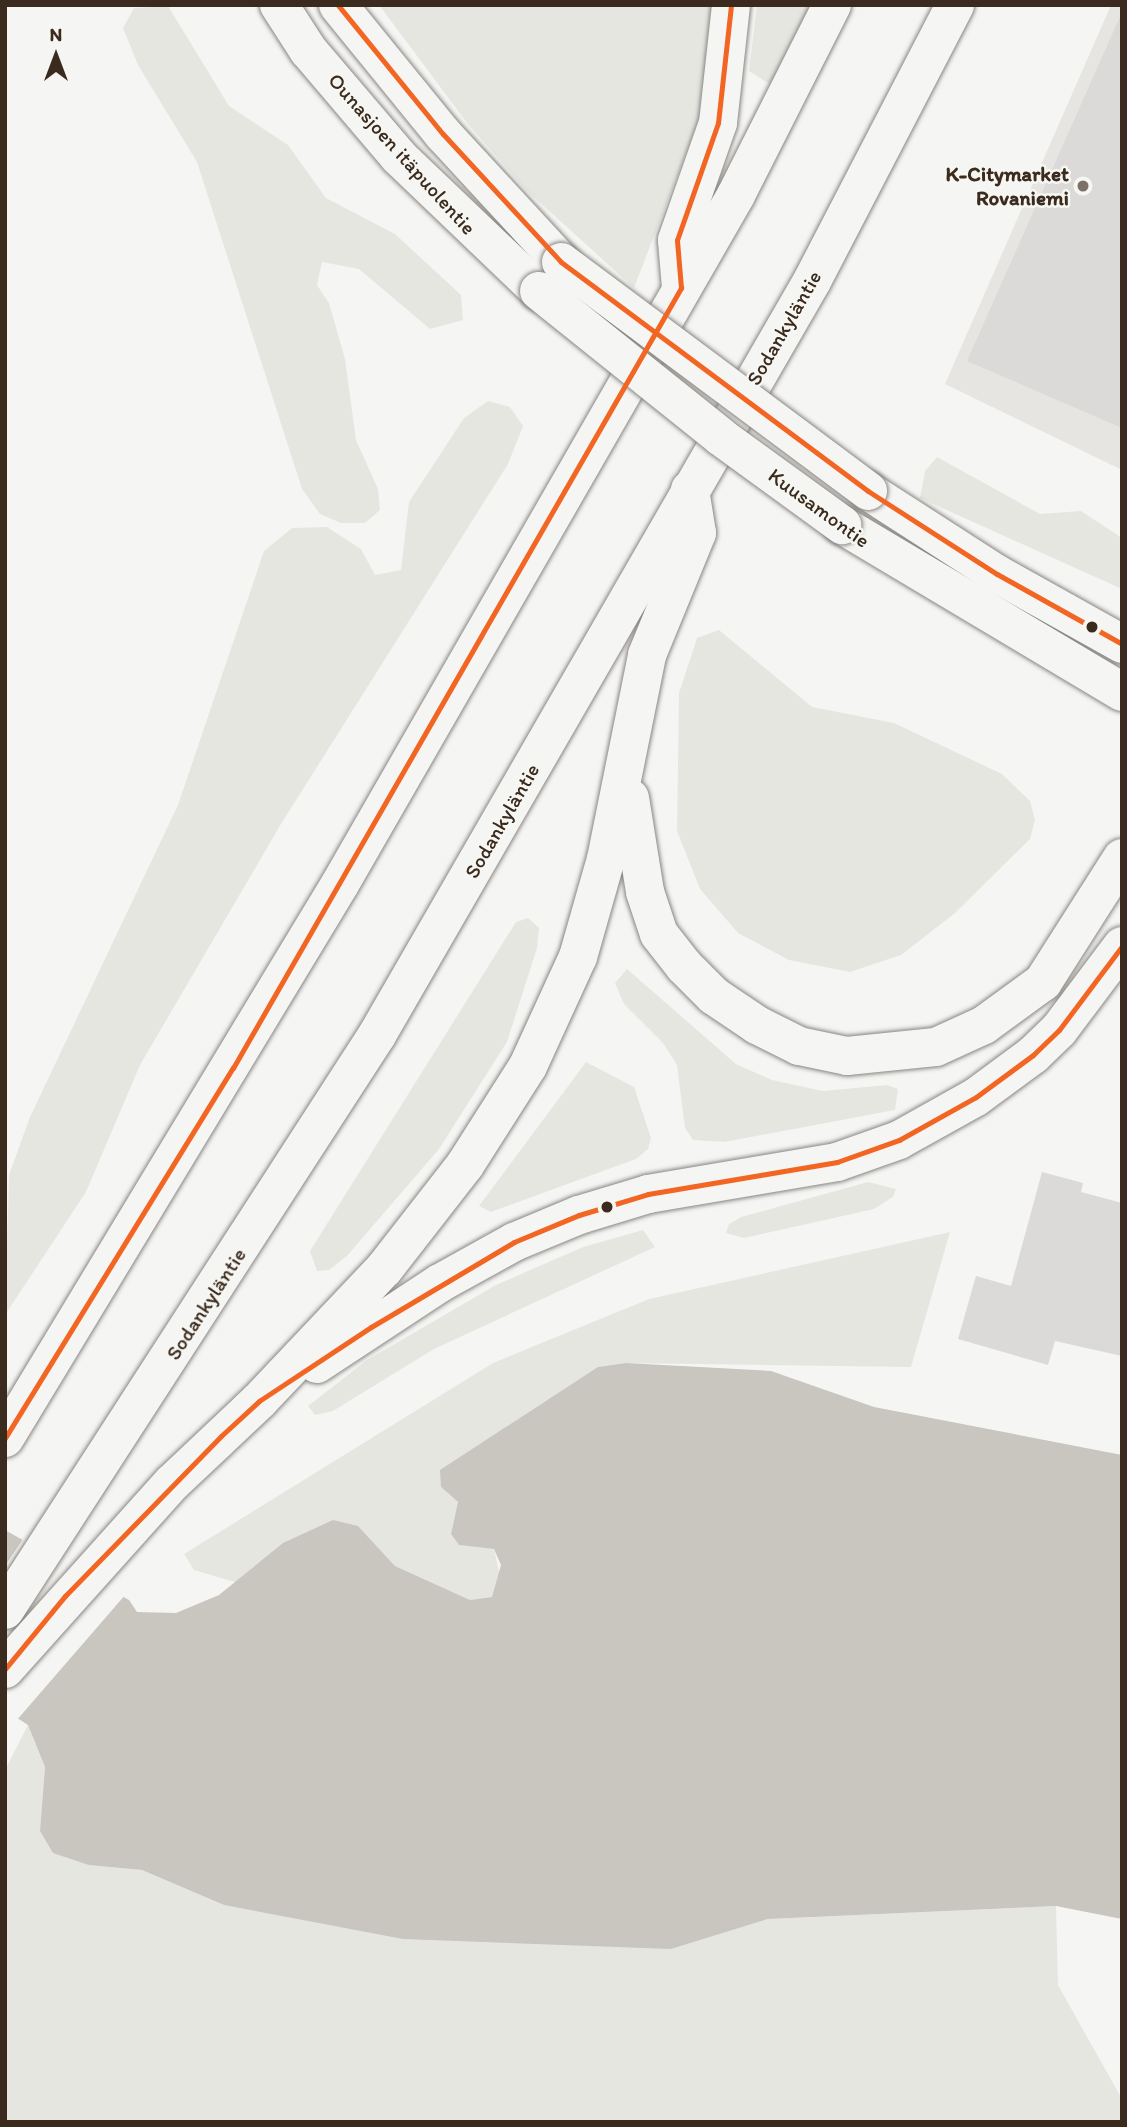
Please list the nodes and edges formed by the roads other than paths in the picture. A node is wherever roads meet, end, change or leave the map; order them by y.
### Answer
1 (279, 5) edge
2 (338, 5) edge
3 (832, 5) edge
4 (955, 5) edge
5 (733, 10) edge
6 (550, 277) junction
7 (681, 288) junction
8 (690, 490) junction
9 (1122, 644) edge
10 (1122, 692) edge
11 (627, 764) junction
12 (1122, 858) edge
13 (1122, 946) edge
14 (260, 1401) junction
15 (5, 1438) edge
16 (5, 1610) edge
17 (5, 1668) edge

1 - 6 main road, Ounasjoen itäpuolentie
2 - 6 main road, Ounasjoen itäpuolentie
3 - 7 main road
4 - 8 main road, Sodankyläntie
5 - 7 main road
6 - 9 main road, Kuusamontie, bridge
6 - 10 main road, Kuusamontie, bridge
7 - 15 main road
8 - 11 main road
8 - 16 main road, Sodankyläntie
11 - 12 main road
11 - 14 main road
13 - 14 main road
14 - 17 main road

